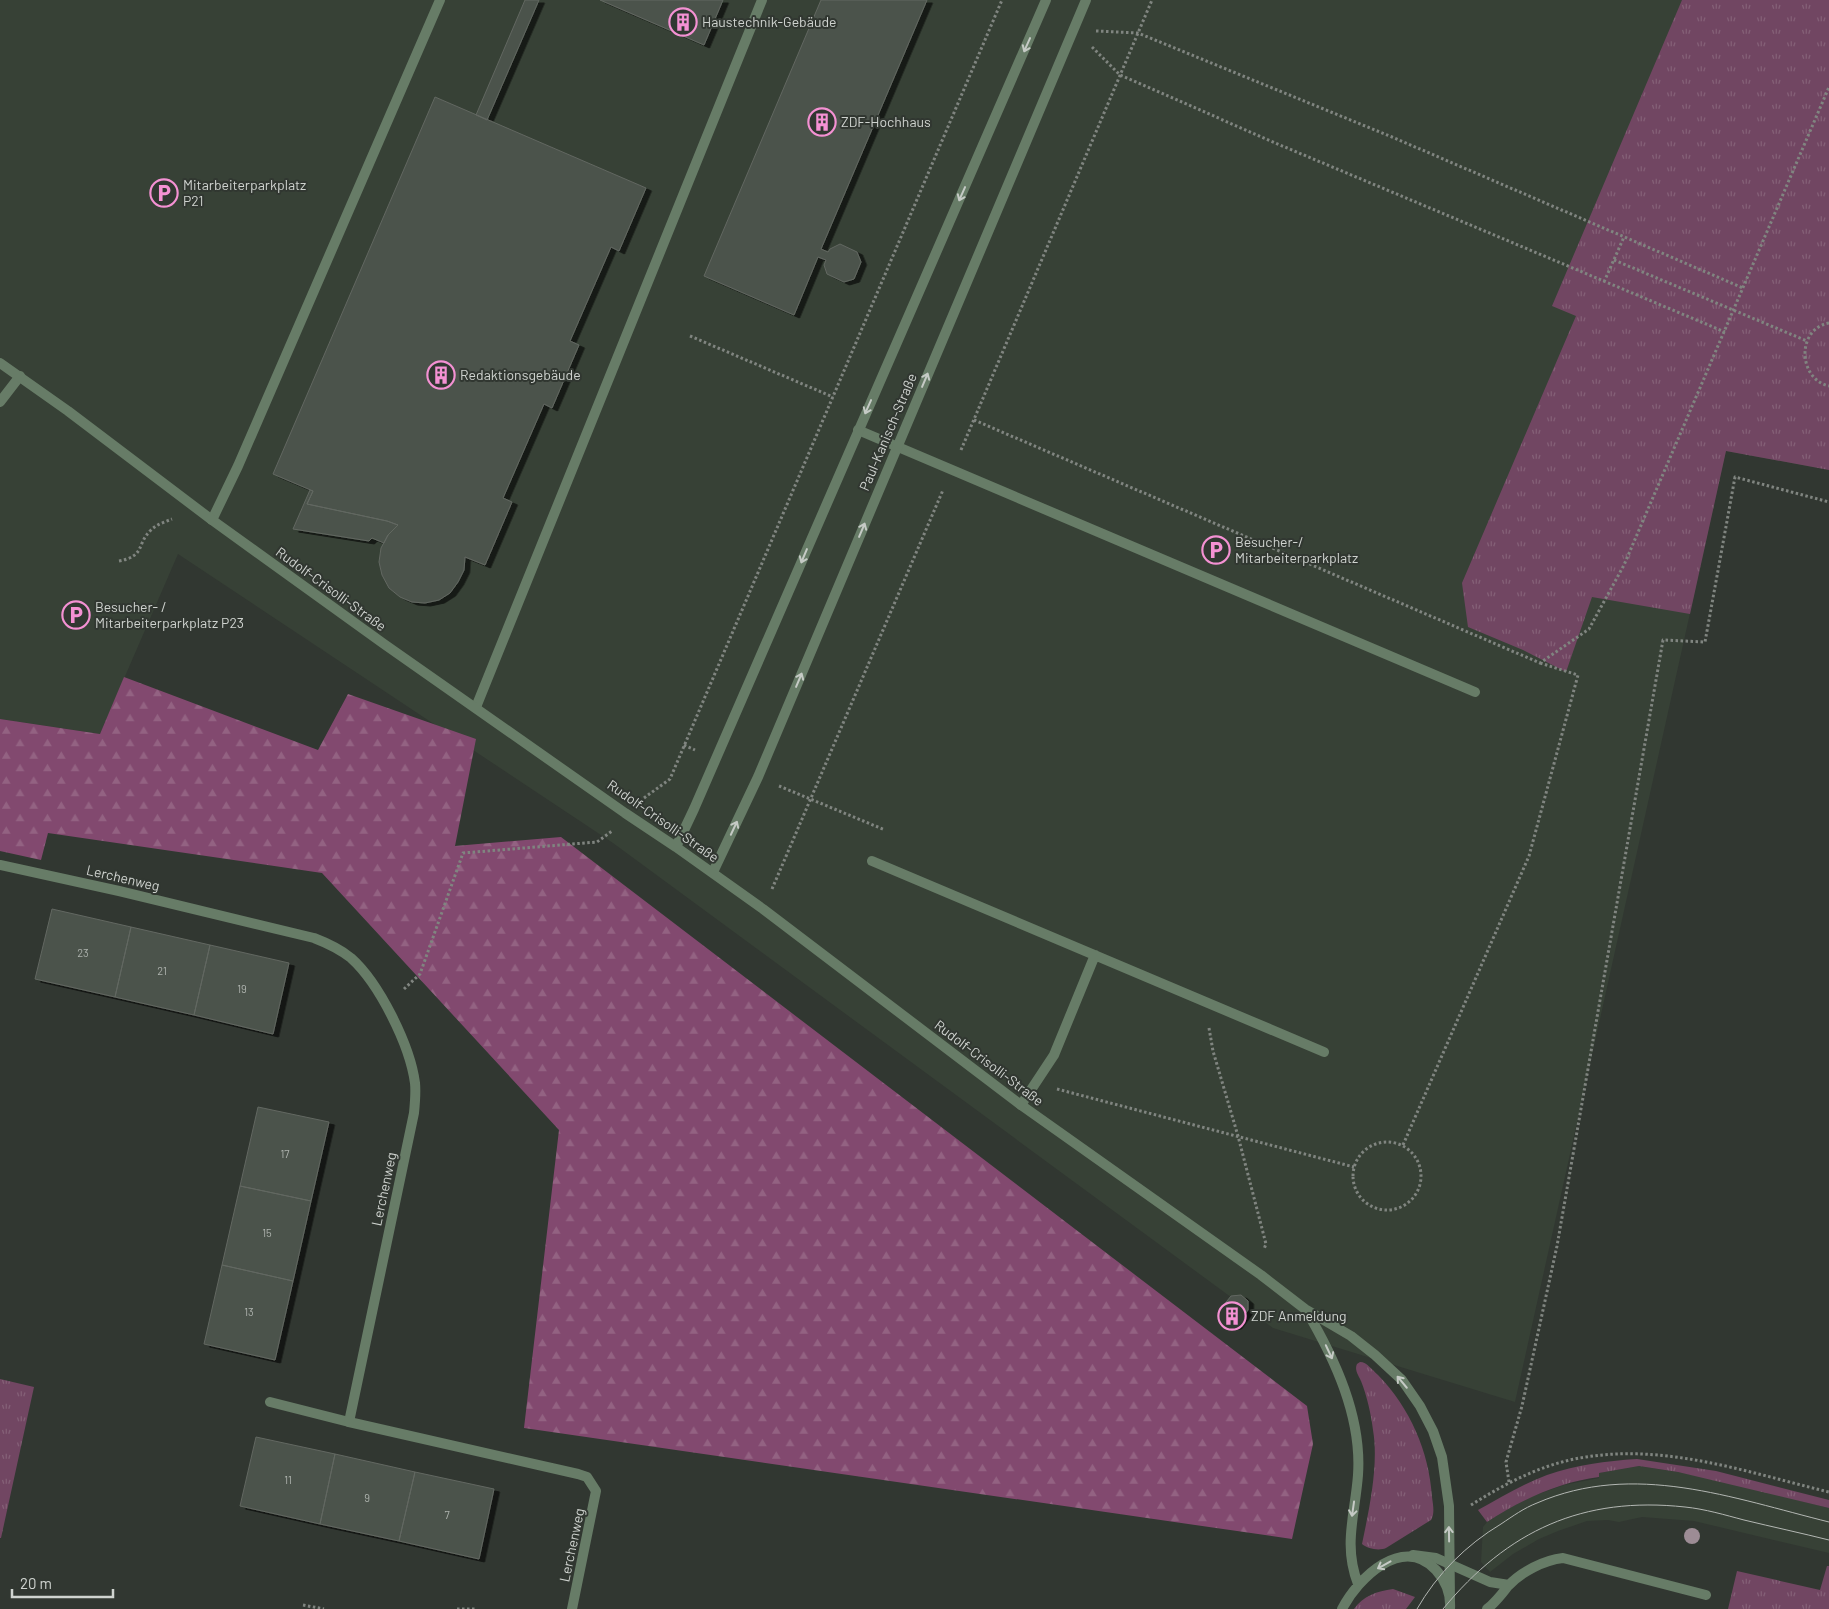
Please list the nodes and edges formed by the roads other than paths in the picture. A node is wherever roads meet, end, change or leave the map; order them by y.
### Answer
1 (440, 0) edge
2 (762, 0) edge
3 (1046, 0) edge
4 (1086, 0) edge
5 (0, 362) edge
6 (20, 376) junction
7 (0, 402) edge
8 (858, 430) junction
9 (897, 446) junction
10 (212, 520) junction
11 (1475, 692) dead end
12 (476, 707) junction
13 (676, 847) junction
14 (872, 861) dead end
15 (0, 865) edge
16 (713, 872) junction
17 (1096, 955) junction
18 (1324, 1052) dead end
19 (1021, 1105) junction
20 (1305, 1309) junction
21 (270, 1402) dead end
22 (349, 1422) junction
23 (1411, 1555) junction
24 (1450, 1564) junction
25 (1358, 1584) junction
26 (1509, 1585) junction
27 (1706, 1595) dead end
28 (1450, 1604) edge
29 (572, 1609) edge
30 (1342, 1609) edge
31 (1487, 1609) edge

1 - 10 street
2 - 12 street
3 -> 8 street, Paul-Kanisch-Straße
9 -> 4 street, Paul-Kanisch-Straße
5 - 6 street, Rudolf-Crisolli-Straße
6 - 7 street
6 - 10 street, Rudolf-Crisolli-Straße
8 - 9 street
8 -> 13 street, Paul-Kanisch-Straße
9 - 11 street
16 -> 9 street, Paul-Kanisch-Straße
10 - 12 street, Rudolf-Crisolli-Straße
12 - 13 street, Rudolf-Crisolli-Straße
13 - 16 street, Rudolf-Crisolli-Straße
14 - 17 street
15 - 22 street, Lerchenweg
16 - 19 street, Rudolf-Crisolli-Straße
17 - 18 street
17 - 19 street
19 - 20 street, Rudolf-Crisolli-Straße
24 -> 20 street, Rudolf-Crisolli-Straße
20 -> 25 street, Rudolf-Crisolli-Straße
21 - 22 street
22 - 29 street, Lerchenweg
23 - 24 street
23 -> 25 street
23 - 28 street
24 - 26 street
24 - 28 street, Rudolf-Crisolli-Straße
25 - 30 street
26 - 27 street
26 - 31 street

